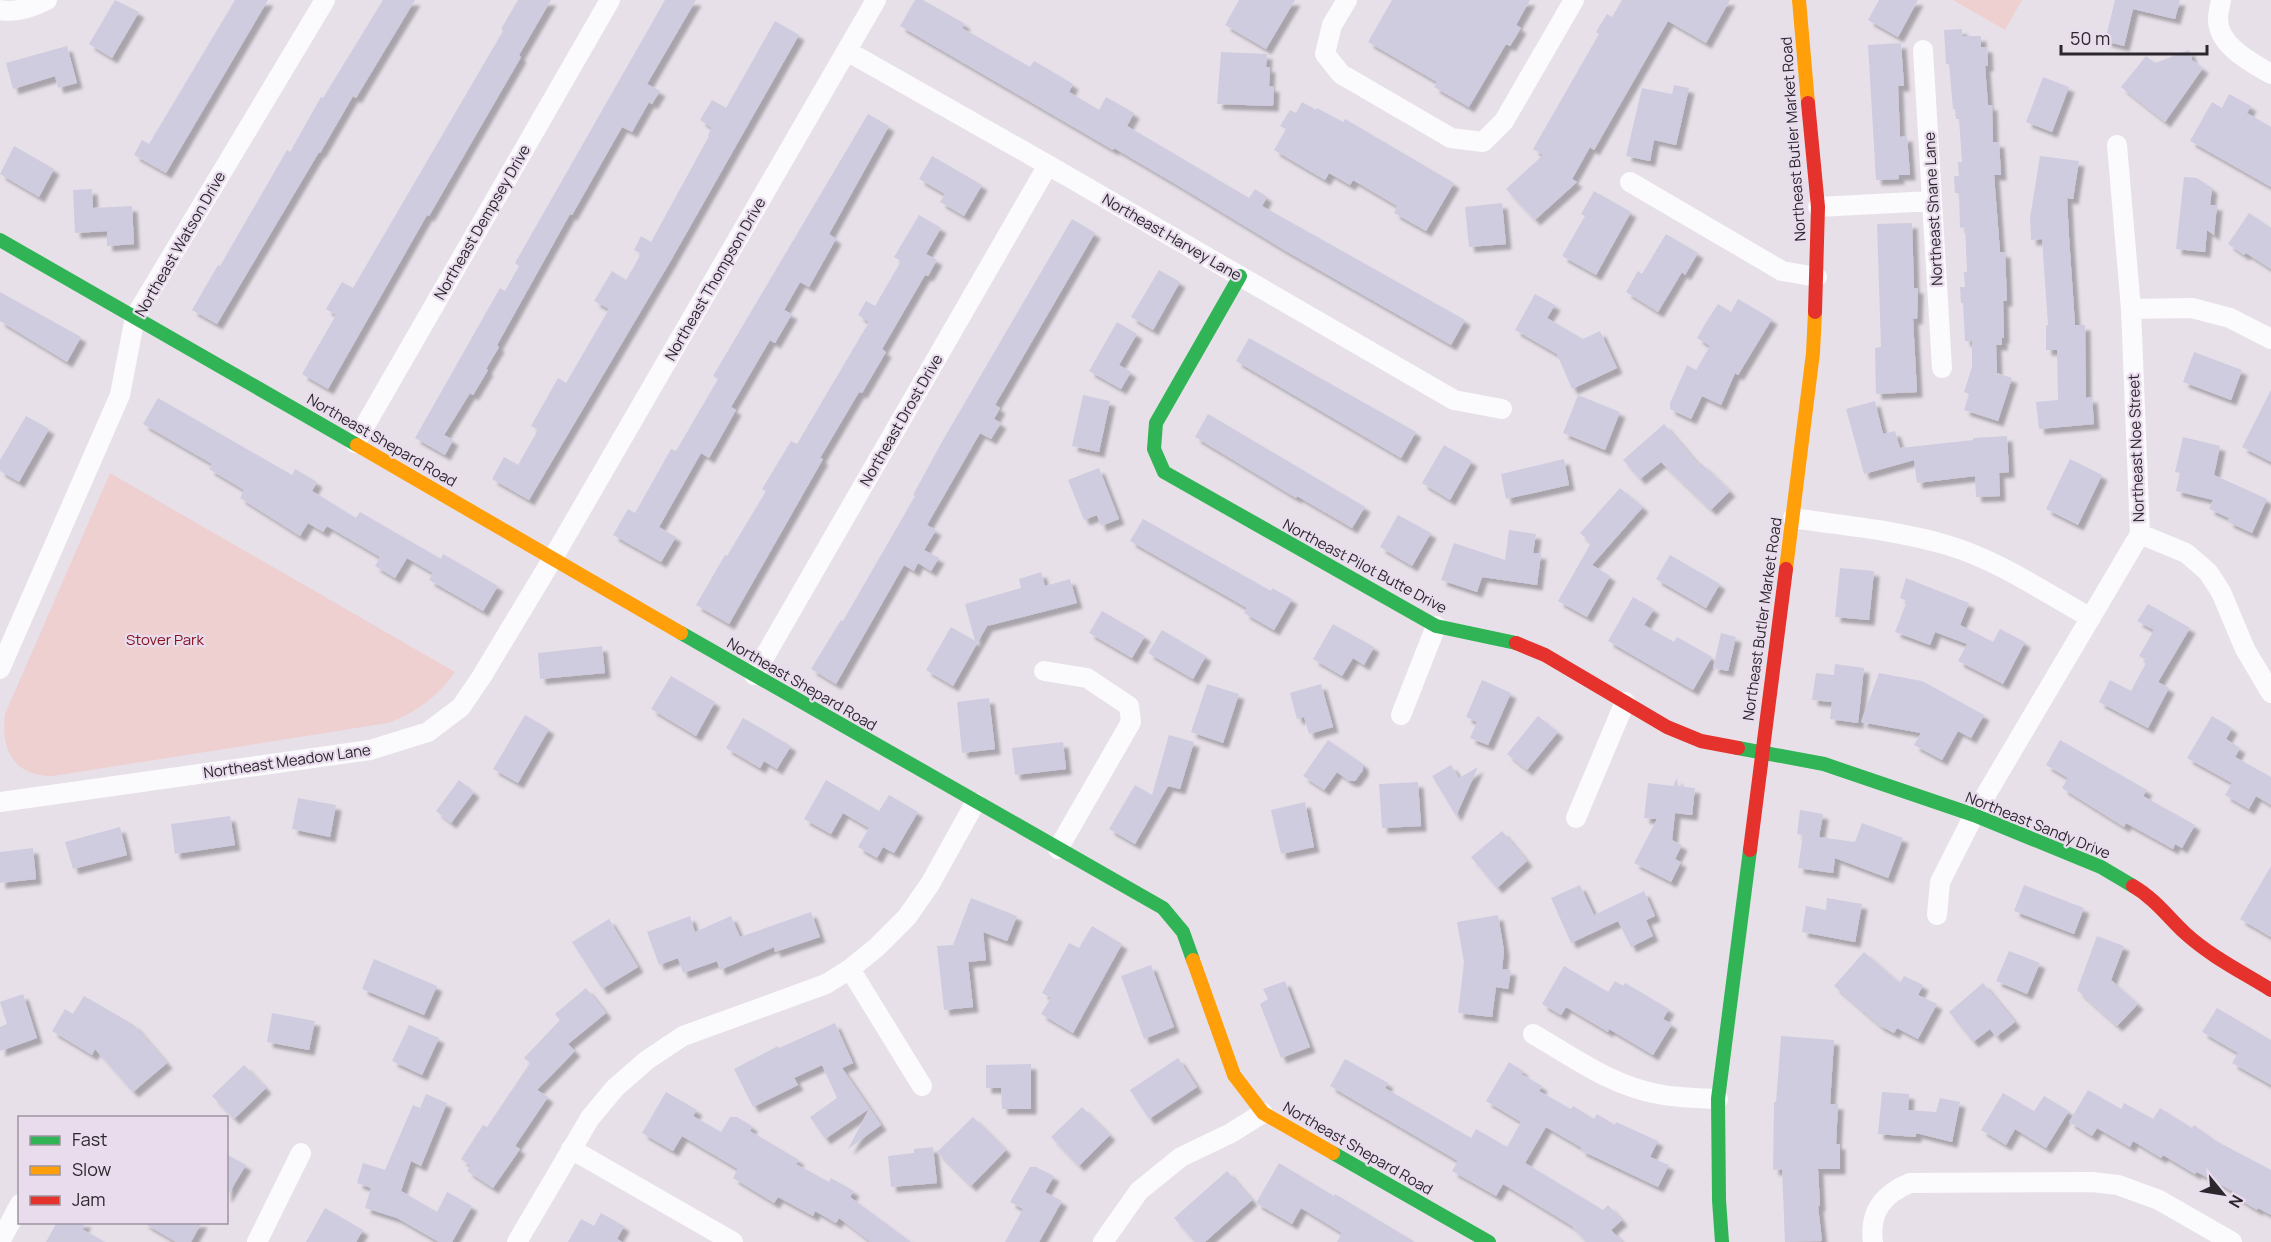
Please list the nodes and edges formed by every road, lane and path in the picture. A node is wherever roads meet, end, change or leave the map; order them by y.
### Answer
1 (47, 0) edge
2 (325, 0) edge
3 (610, 0) edge
4 (876, 0) edge
5 (1347, 0) edge
6 (1575, 0) edge
7 (1799, 0) edge
8 (2221, 0) edge
9 (0, 10) edge
10 (847, 51) junction
11 (1923, 51) dead end
12 (2271, 74) edge
13 (2117, 145) dead end
14 (1048, 165) junction
15 (1630, 182) dead end
16 (1932, 201) junction
17 (1818, 207) junction
18 (0, 240) edge
19 (1240, 276) junction
20 (1817, 277) junction
21 (2131, 309) junction
22 (135, 317) junction
23 (2271, 339) edge
24 (1942, 368) dead end
25 (1502, 409) dead end
26 (355, 443) junction
27 (1793, 518) junction
28 (2140, 534) junction
29 (554, 558) junction
30 (2091, 618) junction
31 (1436, 626) junction
32 (0, 669) edge
33 (1044, 671) dead end
34 (754, 675) junction
35 (2271, 693) edge
36 (1625, 702) junction
37 (1401, 715) dead end
38 (1761, 752) junction
39 (0, 802) edge
40 (975, 803) junction
41 (1974, 815) junction
42 (1576, 818) dead end
43 (1058, 849) junction
44 (1937, 915) dead end
45 (850, 969) junction
46 (2271, 990) edge
47 (1533, 1034) dead end
48 (922, 1086) dead end
49 (1718, 1098) junction
50 (1263, 1113) junction
51 (571, 1149) junction
52 (301, 1153) dead end
53 (18, 1208) edge
54 (0, 1242) edge
55 (257, 1242) edge
56 (517, 1242) edge
57 (733, 1242) edge
58 (1103, 1242) edge
59 (1489, 1242) edge
60 (1722, 1242) edge
61 (1872, 1242) edge
62 (2232, 1242) edge

1 - 9 street
2 - 22 street, Northeast Watson Drive
3 - 26 street, Northeast Dempsey Drive
4 - 10 street, Northeast Thompson Drive
5 - 6 street
7 - 17 street, Northeast Butler Market Road
8 - 12 street
10 - 14 street, Northeast Harvey Lane
10 - 29 street, Northeast Thompson Drive
11 - 16 street, Northeast Shane Lane
13 - 21 street, Northeast Noe Street
14 - 19 street, Northeast Harvey Lane
14 - 34 street, Northeast Drost Drive
15 - 20 street
16 - 17 street
16 - 24 street, Northeast Shane Lane
17 - 20 street, Northeast Butler Market Road
18 - 22 street, Northeast Shepard Road
19 - 25 street, Northeast Harvey Lane
19 - 31 street, Northeast Pilot Butte Drive
20 - 27 street, Northeast Butler Market Road
21 - 23 street
21 - 28 street, Northeast Noe Street
22 - 26 street, Northeast Shepard Road
22 - 32 street, Northeast Watson Drive
26 - 29 street, Northeast Shepard Road
27 - 30 street
27 - 38 street, Northeast Butler Market Road
28 - 30 street, Northeast Noe Street
28 - 35 street
29 - 34 street, Northeast Shepard Road
29 - 39 street, Northeast Meadow Lane
30 - 41 street, Northeast Noe Street
31 - 36 street, Northeast Pilot Butte Drive
31 - 37 street
33 - 43 street
34 - 40 street, Northeast Shepard Road
36 - 38 street, Northeast Pilot Butte Drive
36 - 42 street
38 - 41 street, Northeast Sandy Drive
38 - 49 street, Northeast Butler Market Road
40 - 43 street, Northeast Shepard Road
40 - 45 street
41 - 44 street, Northeast Noe Street
41 - 46 street, Northeast Sandy Drive
43 - 50 street, Northeast Shepard Road
45 - 48 street
45 - 51 street
47 - 49 street
49 - 60 street, Northeast Butler Market Road
50 - 58 street
50 - 59 street, Northeast Shepard Road
51 - 56 street
51 - 57 street
52 - 55 street
53 - 54 street
61 - 62 street

